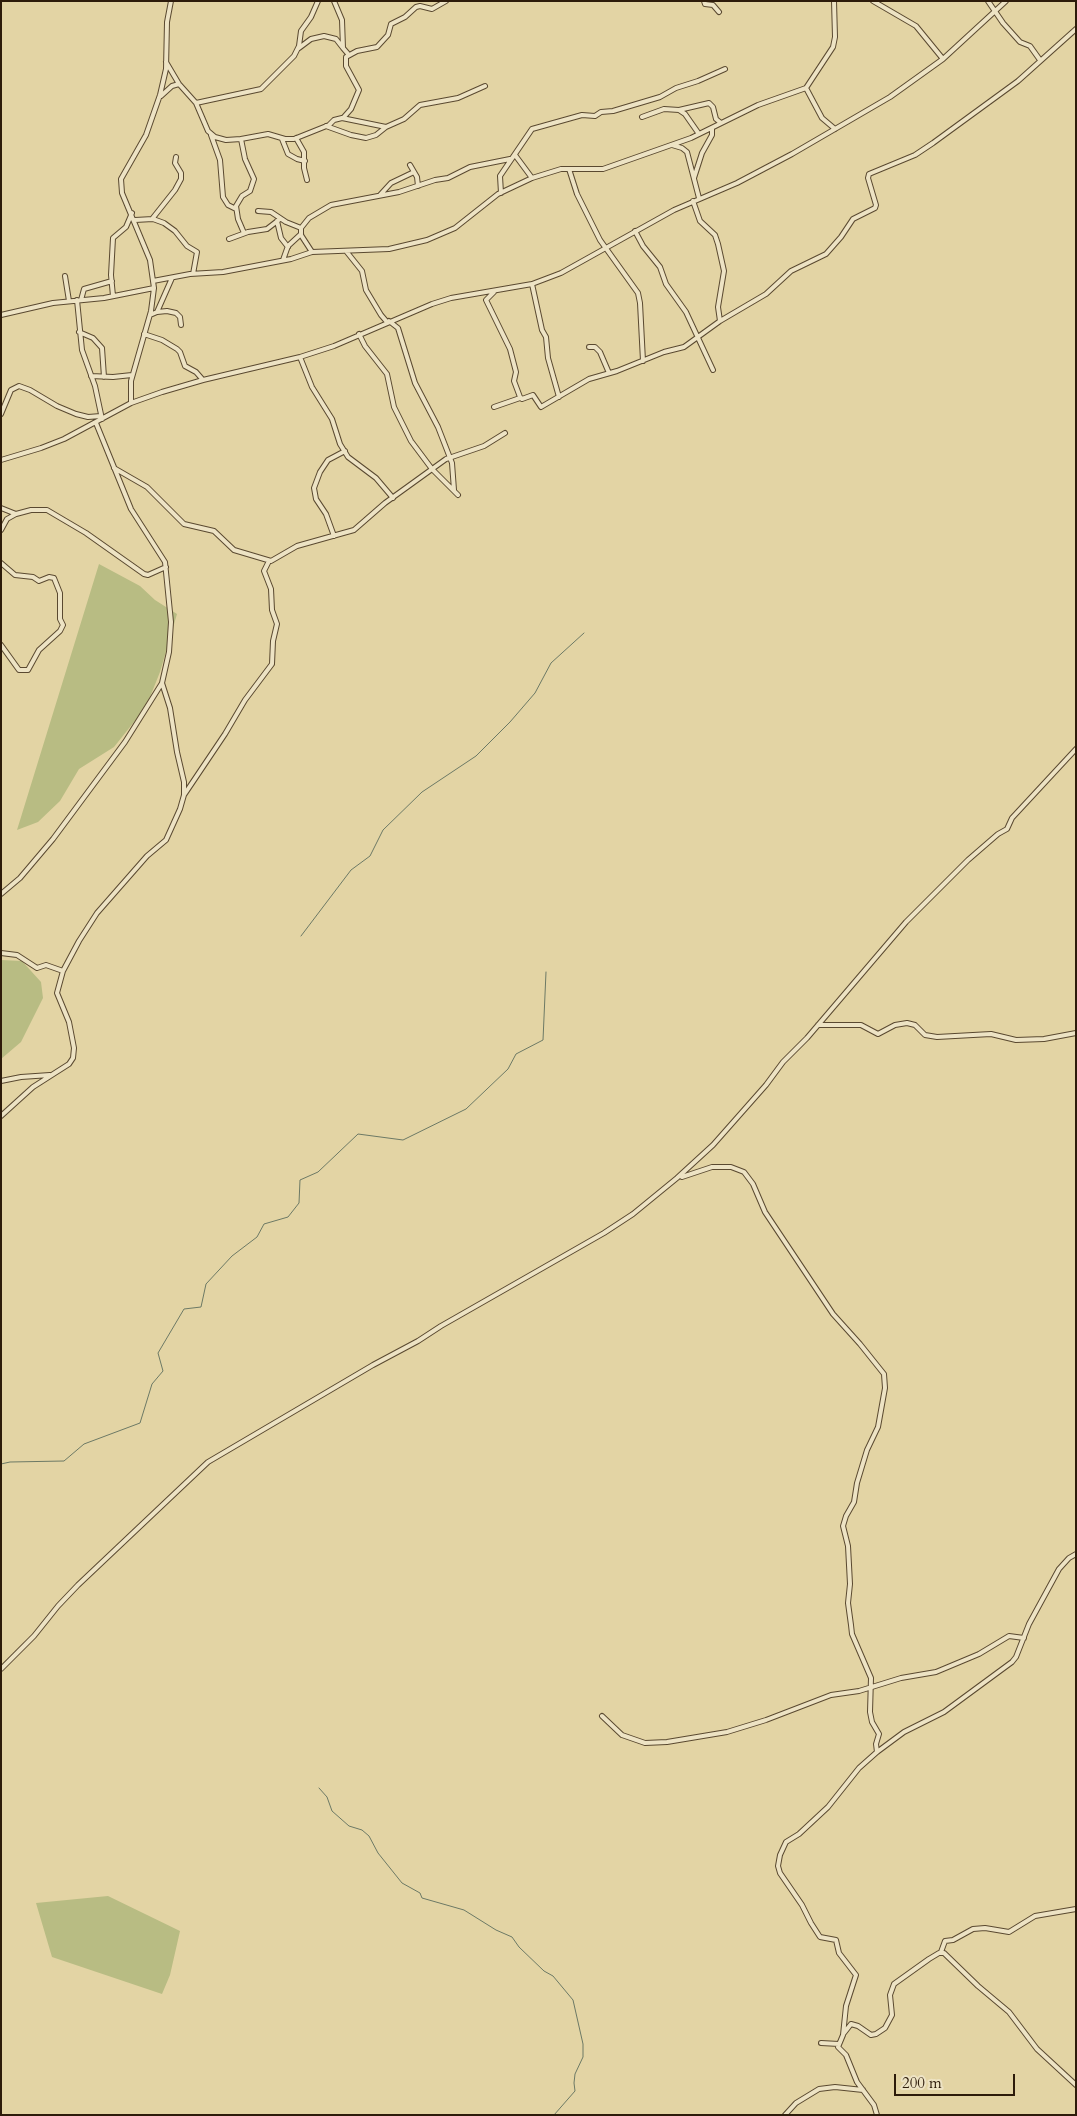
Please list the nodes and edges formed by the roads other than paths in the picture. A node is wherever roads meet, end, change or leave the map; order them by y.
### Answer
1 (171, 1) edge
2 (318, 1) edge
3 (334, 1) edge
4 (446, 1) edge
5 (704, 1) edge
6 (834, 1) edge
7 (872, 1) edge
8 (988, 1) edge
9 (1006, 1) edge
10 (420, 4) edge
11 (719, 12) dead end
12 (995, 12) junction
13 (1076, 30) edge
14 (299, 48) junction
15 (343, 48) junction
16 (349, 55) junction
17 (943, 59) junction
18 (1040, 60) junction
19 (166, 62) junction
20 (725, 69) dead end
21 (179, 84) junction
22 (484, 86) dead end
23 (806, 88) junction
24 (159, 97) junction
25 (196, 103) junction
26 (679, 110) junction
27 (642, 117) dead end
28 (343, 118) junction
29 (721, 123) junction
30 (326, 126) junction
31 (386, 127) junction
32 (712, 128) junction
33 (835, 129) junction
34 (210, 134) junction
35 (699, 134) junction
36 (296, 138) junction
37 (241, 139) junction
38 (282, 139) junction
39 (672, 144) junction
40 (515, 155) junction
41 (176, 157) dead end
42 (510, 159) junction
43 (305, 161) junction
44 (410, 165) dead end
45 (569, 169) junction
46 (414, 172) junction
47 (532, 178) junction
48 (694, 178) junction
49 (307, 180) dead end
50 (418, 186) junction
51 (502, 193) junction
52 (380, 195) junction
53 (699, 198) junction
54 (694, 201) junction
55 (236, 209) junction
56 (258, 211) dead end
57 (132, 213) junction
58 (152, 219) junction
59 (135, 220) junction
60 (279, 220) junction
61 (301, 228) junction
62 (635, 232) junction
63 (244, 233) junction
64 (301, 234) junction
65 (229, 239) dead end
66 (288, 247) junction
67 (606, 249) junction
68 (346, 251) junction
69 (312, 252) junction
70 (283, 260) junction
71 (193, 274) junction
72 (65, 276) dead end
73 (172, 278) junction
74 (112, 281) junction
75 (154, 281) junction
76 (532, 284) junction
77 (154, 288) junction
78 (496, 290) junction
79 (113, 296) junction
80 (79, 300) junction
81 (69, 301) junction
82 (157, 312) junction
83 (1, 315) edge
84 (150, 315) junction
85 (720, 321) junction
86 (388, 322) junction
87 (182, 325) dead end
88 (79, 332) junction
89 (144, 334) junction
90 (359, 334) junction
91 (697, 336) junction
92 (589, 347) dead end
93 (300, 357) junction
94 (643, 361) junction
95 (713, 370) dead end
96 (609, 373) junction
97 (132, 375) junction
98 (91, 376) junction
99 (104, 377) junction
100 (203, 380) junction
101 (558, 397) junction
102 (520, 398) junction
103 (132, 404) junction
104 (494, 407) dead end
105 (1, 414) edge
106 (101, 418) junction
107 (96, 422) junction
108 (505, 433) dead end
109 (345, 451) junction
110 (450, 457) junction
111 (1, 460) edge
112 (114, 468) junction
113 (432, 469) junction
114 (454, 490) junction
115 (458, 495) dead end
116 (393, 498) junction
117 (1, 508) edge
118 (9, 511) junction
119 (16, 514) junction
120 (11, 516) junction
121 (1, 530) edge
122 (334, 536) junction
123 (269, 561) junction
124 (1, 563) edge
125 (166, 567) junction
126 (1, 645) edge
127 (162, 683) junction
128 (1076, 749) edge
129 (184, 795) junction
130 (1, 894) edge
131 (1, 953) edge
132 (63, 971) junction
133 (817, 1026) junction
134 (1076, 1033) edge
135 (52, 1075) junction
136 (1, 1081) edge
137 (1, 1116) edge
138 (677, 1178) junction
139 (1076, 1554) edge
140 (1024, 1638) junction
141 (1, 1669) edge
142 (871, 1687) junction
143 (602, 1716) dead end
144 (877, 1752) junction
145 (1076, 1909) edge
146 (941, 1952) junction
147 (843, 2035) junction
148 (822, 2043) dead end
149 (839, 2044) junction
150 (1076, 2085) edge
151 (863, 2090) junction
152 (791, 2109) junction
153 (794, 2114) edge
154 (785, 2115) edge
155 (877, 2115) edge

1 - 19 street
2 - 14 street
3 - 15 street
4 - 10 street
5 - 11 street
6 - 23 street
7 - 17 street
8 - 12 street
9 - 12 street
10 - 16 street
12 - 17 street
12 - 18 street
13 - 18 street
14 - 15 street
14 - 25 street
15 - 16 street
16 - 28 street
17 - 33 street
18 - 85 street
19 - 21 street
19 - 24 street
20 - 40 street
21 - 24 street
21 - 25 street
22 - 31 street
23 - 29 street
23 - 33 street
24 - 57 street
25 - 34 street
26 - 27 street
26 - 29 street
26 - 35 street
28 - 30 street
28 - 31 street
29 - 32 street
30 - 31 street
30 - 36 street
32 - 35 street
32 - 48 street
33 - 53 street
34 - 37 street
34 - 55 street
35 - 39 street
36 - 38 street
36 - 43 street
37 - 38 street
37 - 55 street
38 - 43 street
39 - 45 street
39 - 48 street
40 - 42 street
40 - 47 street
41 - 58 street
42 - 50 street
42 - 51 street
43 - 49 street
44 - 46 street
45 - 47 street
45 - 67 street
46 - 50 street
46 - 52 street
47 - 51 street
48 - 53 street
50 - 52 street
51 - 68 street
52 - 61 street
53 - 54 street
54 - 62 street
54 - 85 street
55 - 63 street
56 - 60 street
57 - 59 street
57 - 74 street
58 - 59 street
58 - 71 street
59 - 75 street
60 - 61 street
60 - 63 street
60 - 66 street
61 - 64 street
62 - 67 street
62 - 91 street
63 - 65 street
64 - 66 street
64 - 69 street
66 - 70 street
67 - 76 street
67 - 94 street
68 - 69 street
68 - 86 street
69 - 70 street
70 - 71 street
71 - 73 street
72 - 81 street
73 - 75 street
73 - 82 street
74 - 79 street
74 - 80 street
75 - 77 street
76 - 78 street
76 - 101 street
77 - 79 street
77 - 84 street
78 - 86 street
78 - 102 street
79 - 80 street
80 - 81 street
80 - 88 street
81 - 83 street
82 - 84 street
82 - 87 street
84 - 89 street
85 - 91 street
86 - 90 street
86 - 110 street
88 - 98 street
88 - 99 street
89 - 97 street
89 - 100 street
90 - 93 street
90 - 113 street
91 - 94 street
91 - 95 street
92 - 96 street
93 - 100 street
93 - 109 street
94 - 96 street
96 - 101 street
97 - 99 street
97 - 103 street
98 - 99 street
98 - 106 street
100 - 103 street
101 - 102 street
102 - 104 street
103 - 106 street
105 - 106 street
106 - 107 street
107 - 111 street
107 - 112 street
108 - 110 street
109 - 116 street
109 - 122 street
110 - 113 street
110 - 114 street
112 - 123 street
112 - 125 street
113 - 114 street
113 - 116 street
114 - 115 street
116 - 122 street
117 - 118 street
118 - 119 street
118 - 120 street
119 - 120 street
119 - 125 street
120 - 121 street
122 - 123 street
123 - 129 street
124 - 126 street
125 - 127 street
127 - 129 street
127 - 130 street
128 - 133 street
129 - 132 street
131 - 132 street
132 - 135 street
133 - 134 street
133 - 138 street
135 - 136 street
135 - 137 street
138 - 141 street
138 - 142 street
139 - 140 street
140 - 142 street
140 - 144 street
142 - 143 street
142 - 144 street
144 - 147 street
145 - 146 street
146 - 147 street
146 - 150 street
147 - 149 street
148 - 149 street
149 - 151 street
151 - 152 street
151 - 155 street
152 - 153 street
152 - 154 street

